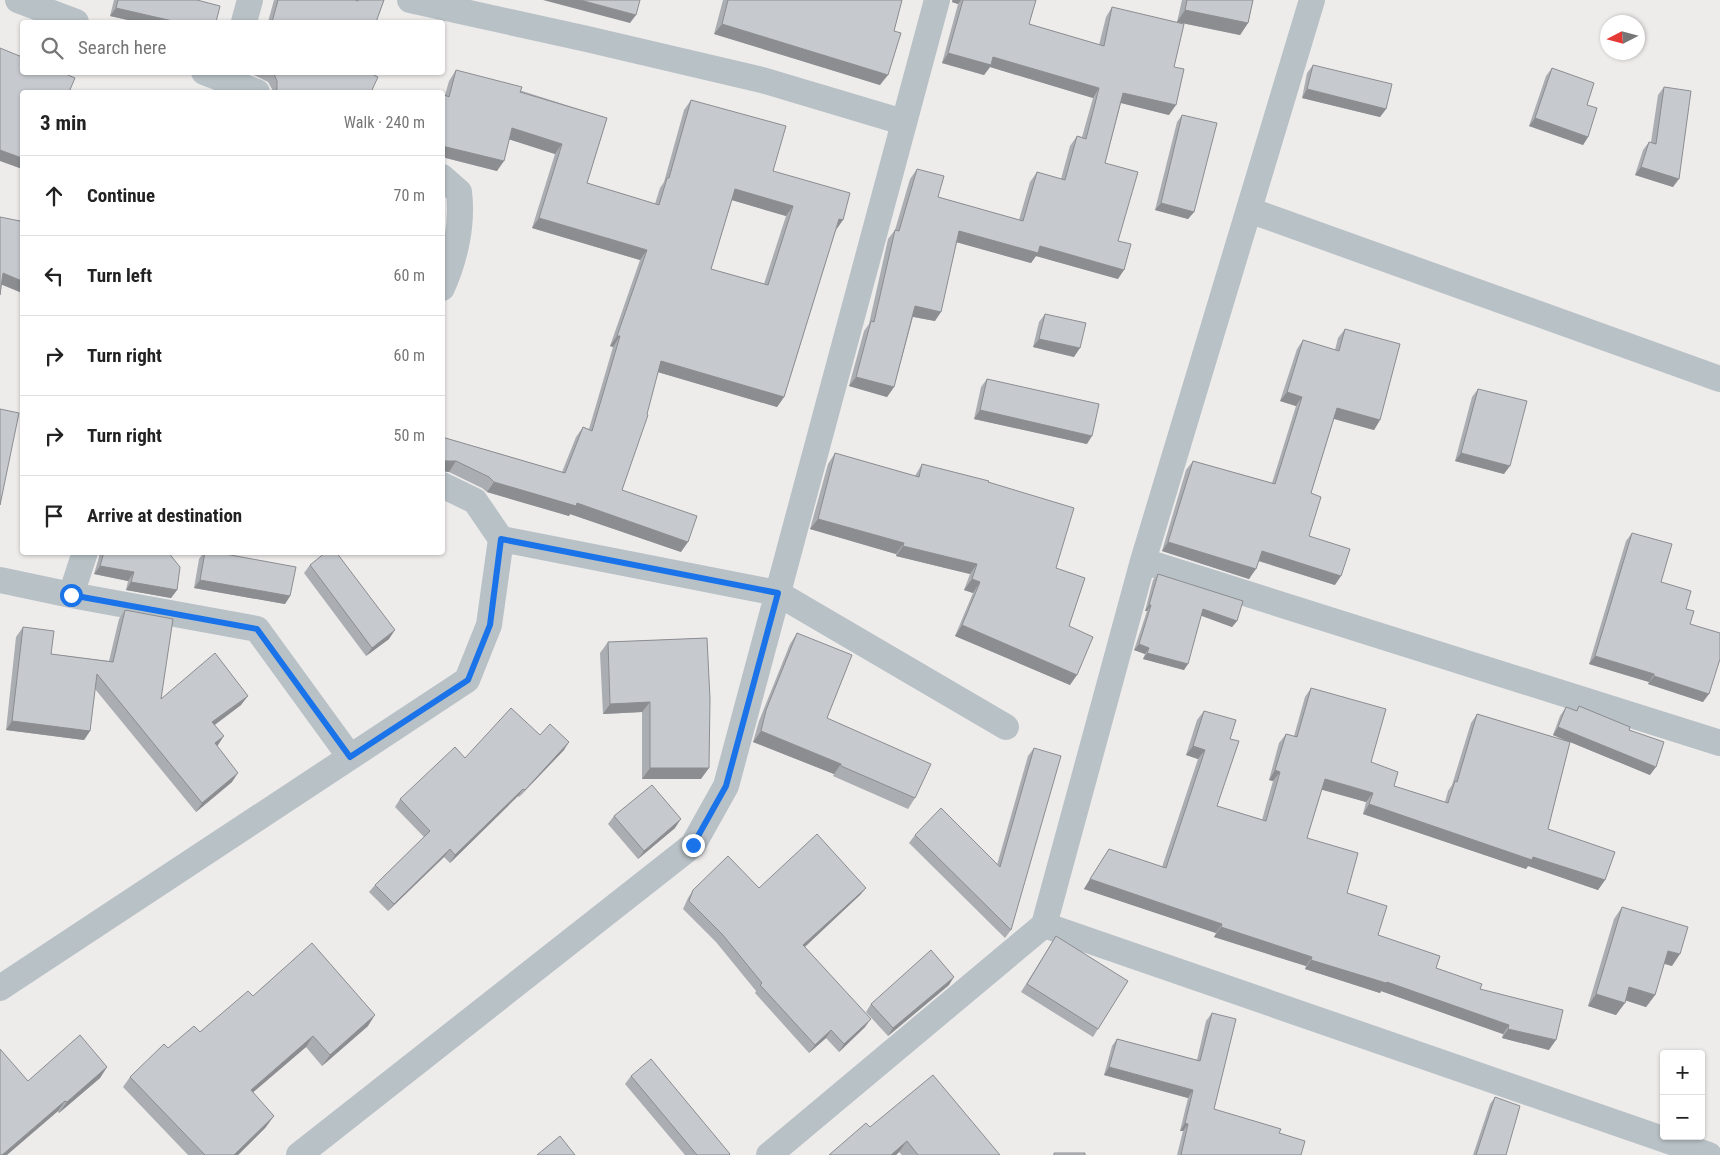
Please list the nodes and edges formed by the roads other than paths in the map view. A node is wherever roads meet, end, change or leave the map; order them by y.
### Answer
1 (18, 0) edge
2 (250, 0) edge
3 (410, 0) edge
4 (937, 0) edge
5 (1312, 0) edge
6 (71, 20) edge
7 (245, 20) edge
8 (221, 80) edge
9 (251, 90) edge
10 (903, 122) junction
11 (445, 180) edge
12 (1249, 210) junction
13 (445, 280) edge
14 (1720, 379) edge
15 (445, 487) edge
16 (501, 539) junction
17 (84, 555) edge
18 (1143, 561) junction
19 (0, 580) edge
20 (778, 593) junction
21 (71, 595) junction
22 (1006, 728) dead end
23 (1720, 742) edge
24 (350, 757) junction
25 (1044, 925) junction
26 (0, 988) edge
27 (299, 1155) edge
28 (769, 1155) edge
29 (1710, 1155) edge

1 - 6 street
2 - 7 street
3 - 10 street
4 - 10 street
5 - 12 street
8 - 9 street
10 - 20 street
11 - 13 street
12 - 14 street
12 - 18 street
15 - 16 street
16 - 20 street
16 - 24 street
17 - 21 street
18 - 23 street
18 - 25 street
19 - 21 street
20 - 22 street
20 - 27 street
21 - 24 street
24 - 26 street
25 - 28 street
25 - 29 street

